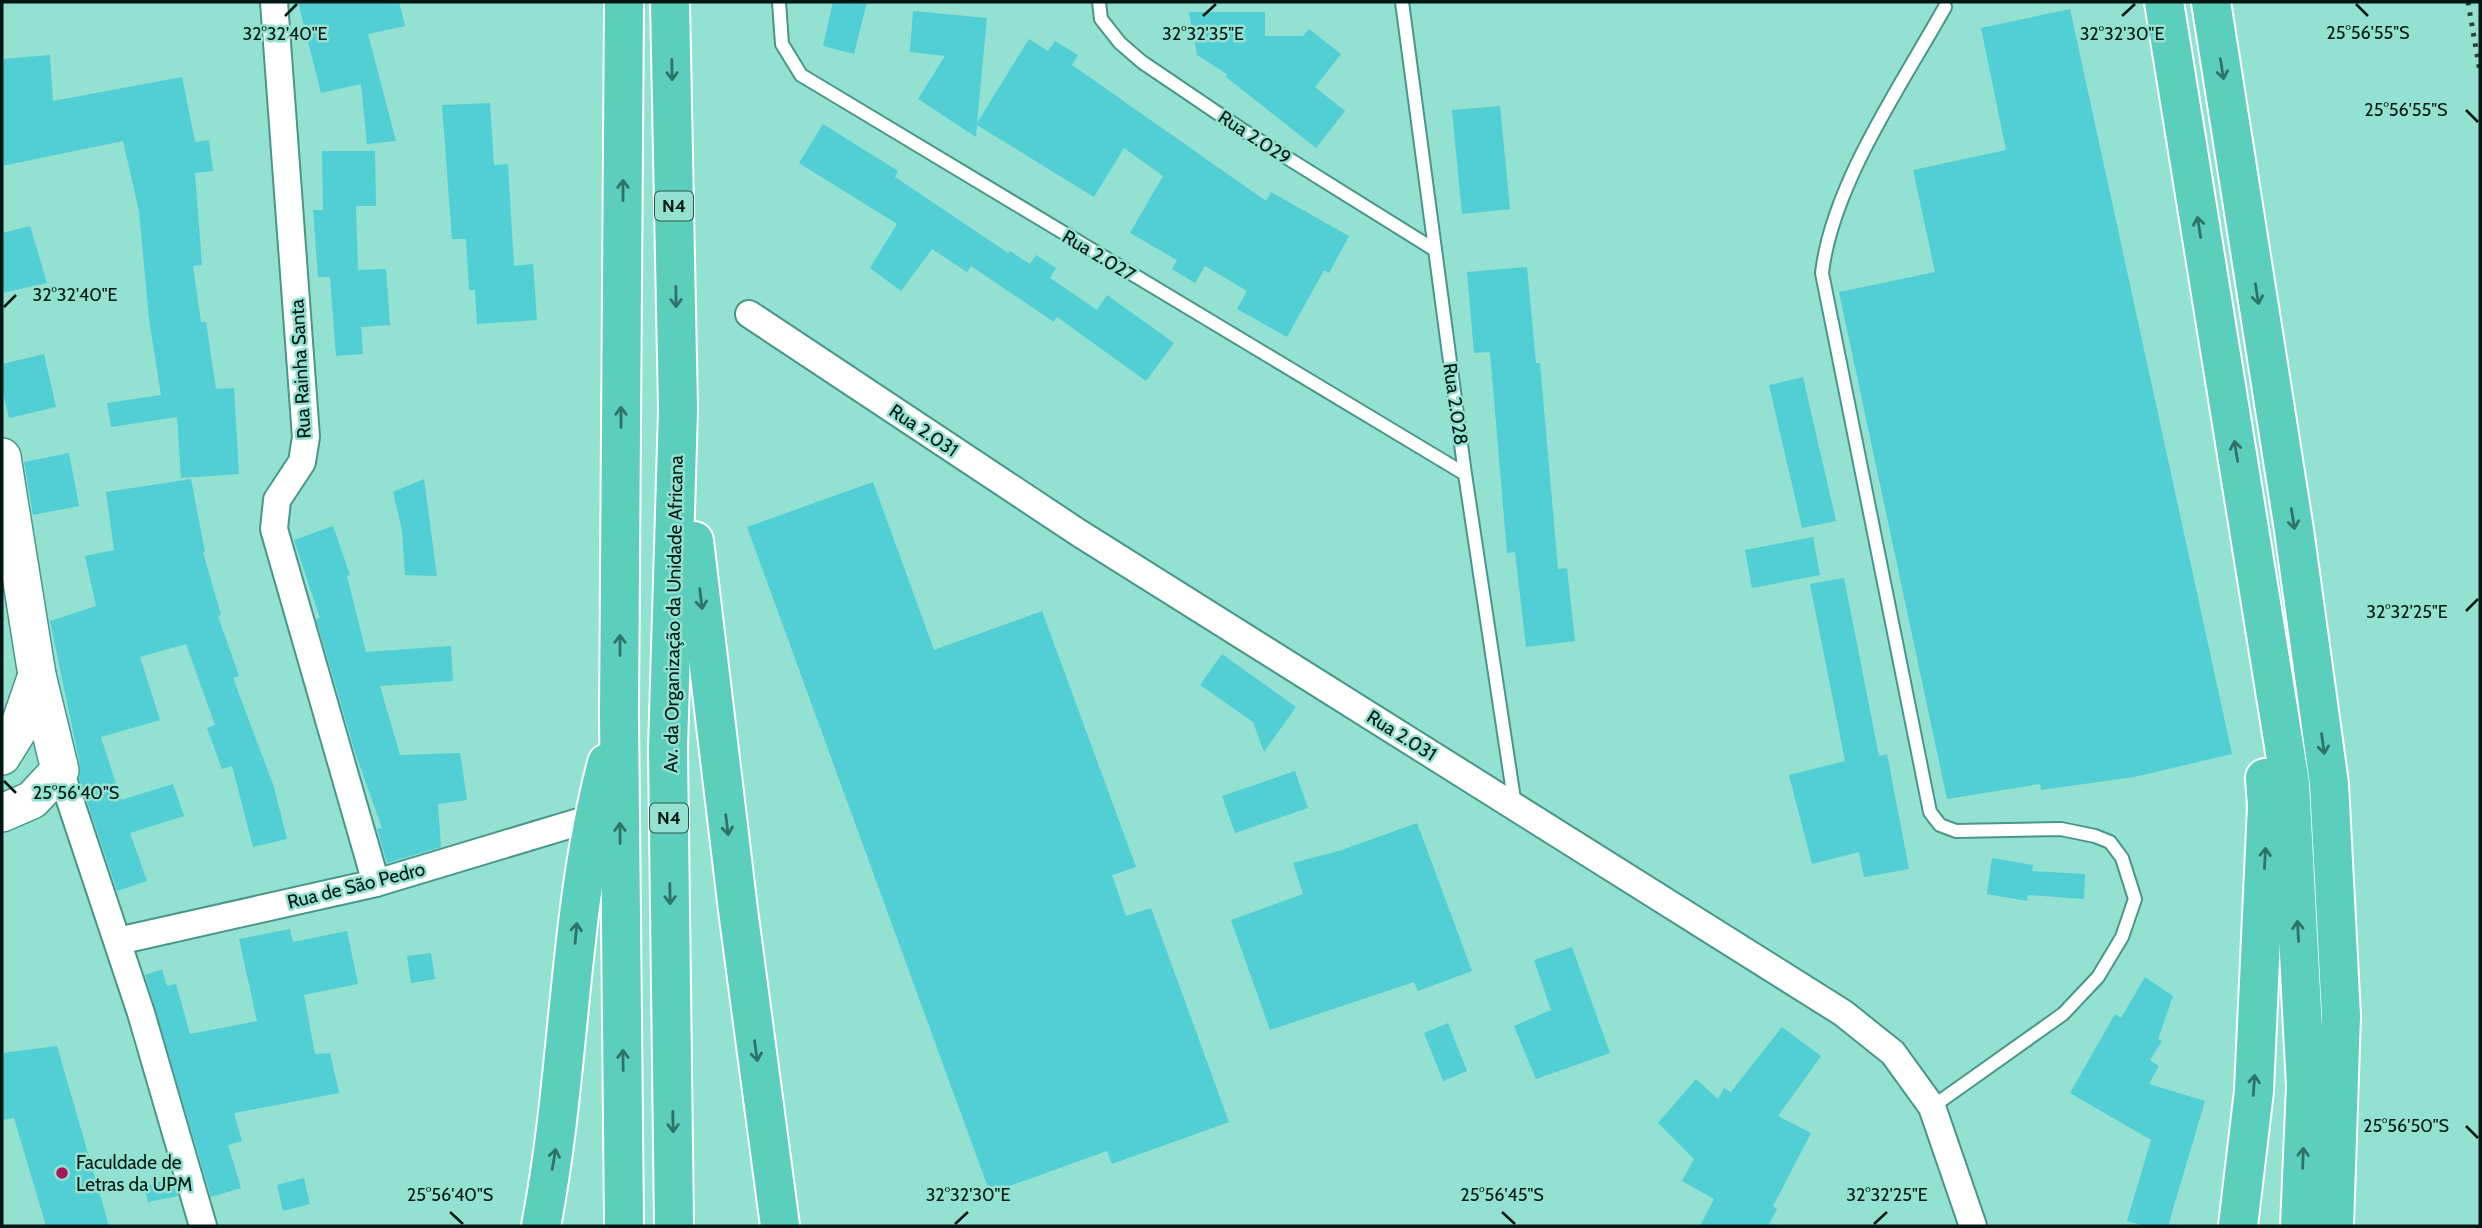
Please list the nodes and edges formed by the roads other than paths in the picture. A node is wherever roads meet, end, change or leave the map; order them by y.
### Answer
1 (274, 2) edge
2 (624, 2) edge
3 (670, 2) edge
4 (779, 2) edge
5 (1099, 2) edge
6 (1402, 2) edge
7 (2164, 2) edge
8 (2211, 2) edge
9 (1945, 7) dead end
10 (1435, 250) junction
11 (749, 314) dead end
12 (678, 410) junction
13 (2, 457) edge
14 (1465, 474) junction
15 (2251, 543) junction
16 (37, 675) junction
17 (619, 713) junction
18 (2, 756) edge
19 (60, 770) junction
20 (1515, 806) junction
21 (2, 813) edge
22 (592, 818) junction
23 (376, 883) junction
24 (118, 942) junction
25 (1932, 1107) junction
26 (202, 1226) edge
27 (541, 1226) edge
28 (624, 1226) edge
29 (674, 1226) edge
30 (780, 1226) edge
31 (1973, 1226) edge
32 (2238, 1226) edge
33 (2300, 1226) edge
34 (2334, 1226) edge

1 - 23 street, Rua Rainha Santa
17 -> 2 highway
3 -> 12 highway, Av. da Organização da Unidade Africana / N4
4 - 14 lane, Rua 2.027
5 - 10 lane, Rua 2.029
6 - 10 lane, Rua 2.028
15 -> 7 highway
8 -> 34 highway
9 - 25 lane
10 - 14 lane, Rua 2.028
11 - 20 street, Rua 2.031
12 -> 29 highway, Av. da Organização da Unidade Africana / N4
12 -> 30 highway
13 - 16 main road
14 - 20 lane, Rua 2.028
32 -> 15 highway
33 -> 15 highway
16 - 18 main road
16 - 19 main road
17 - 22 highway
28 -> 17 highway
19 - 21 main road
19 - 24 street
20 - 25 street, Rua 2.031
22 - 23 street, Rua de São Pedro
27 -> 22 highway
23 - 24 street, Rua de São Pedro
24 - 26 street
25 - 31 street, Rua 2.031

